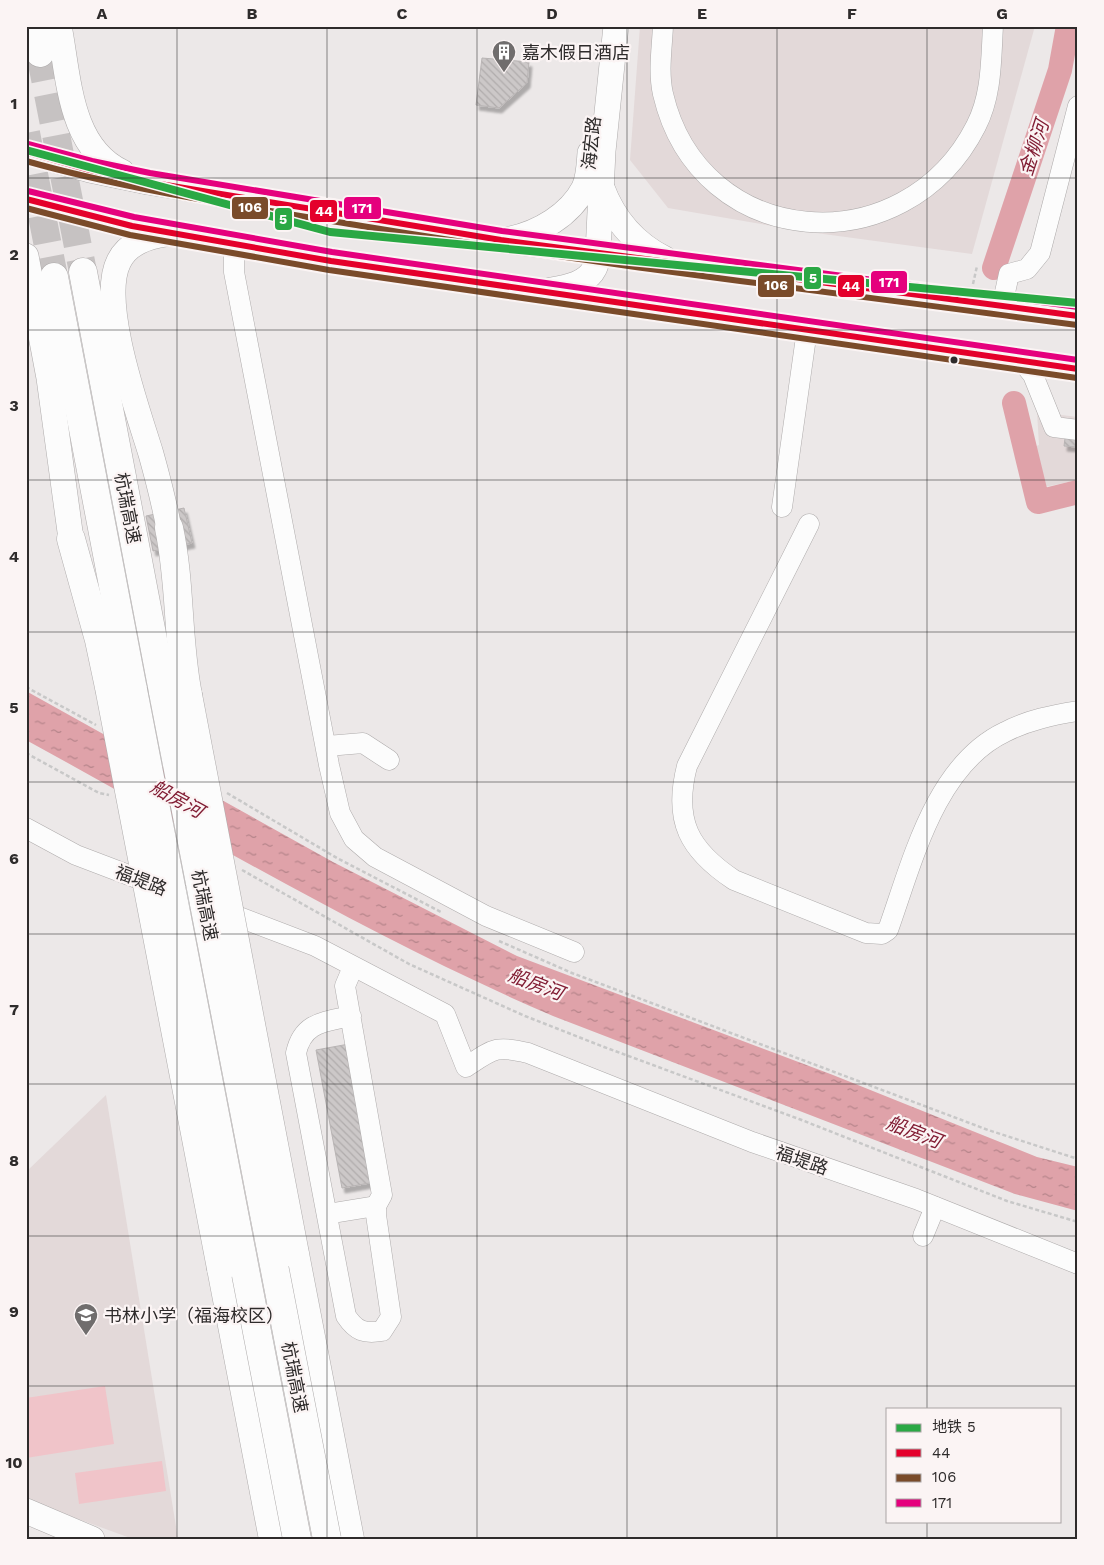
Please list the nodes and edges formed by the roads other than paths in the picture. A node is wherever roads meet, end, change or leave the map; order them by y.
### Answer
1 (35, 26) edge
2 (60, 26) edge
3 (603, 26) edge
4 (616, 26) edge
5 (663, 26) edge
6 (993, 26) edge
7 (40, 53) tunnel mouth
8 (1078, 106) edge
9 (26, 152) edge
10 (148, 182) junction
11 (602, 187) junction
12 (26, 199) edge
13 (170, 233) junction
14 (501, 240) junction
15 (234, 244) junction
16 (598, 253) junction
17 (26, 256) edge
18 (679, 264) junction
19 (83, 272) tunnel mouth
20 (54, 277) tunnel mouth
21 (541, 292) junction
22 (1002, 306) junction
23 (1078, 316) edge
24 (808, 330) junction
25 (1021, 360) junction
26 (1078, 369) edge
27 (1078, 430) edge
28 (782, 508) dead end
29 (809, 524) dead end
30 (169, 528) joint
31 (71, 539) joint
32 (121, 688) junction
33 (176, 694) junction
34 (1078, 711) edge
35 (328, 755) junction
36 (389, 760) dead end
37 (26, 828) edge
38 (574, 952) dead end
39 (352, 967) junction
40 (351, 1016) junction
41 (376, 1206) junction
42 (935, 1207) junction
43 (327, 1214) junction
44 (922, 1236) dead end
45 (1078, 1264) edge
46 (26, 1511) edge
47 (26, 1526) edge
48 (55, 1539) edge
49 (92, 1539) edge
50 (273, 1539) edge
51 (297, 1539) edge
52 (326, 1539) edge
53 (350, 1539) edge

1 - 7 highway
2 - 10 main road
3 - 14 main road, 海宏路
4 - 11 main road, 海宏路
5 - 6 street
8 - 22 street
9 - 10 main road
10 - 14 main road
11 - 16 main road, 海宏路
11 - 18 main road
12 - 13 main road
13 - 15 main road
13 - 30 main road
14 - 16 main road
15 - 21 main road
15 - 35 street
16 - 18 main road
16 - 21 main road
17 - 31 main road
18 - 22 main road
19 - 33 highway, 杭瑞高速
20 - 32 highway, 杭瑞高速
21 - 24 main road
22 - 23 main road
24 - 25 main road
24 - 28 street
25 - 26 main road
25 - 27 street
29 - 34 street
30 - 33 highway
31 - 32 highway
32 - 50 highway, bridge
32 - 51 highway, 杭瑞高速, bridge
33 - 52 highway, 杭瑞高速, bridge
33 - 53 highway, bridge
35 - 36 street
35 - 38 street
37 - 39 street, 福堤路
39 - 40 street
39 - 42 street, 福堤路
40 - 41 street
40 - 43 street
41 - 43 street
41 - 43 street
42 - 44 street
42 - 45 street, 福堤路
46 - 49 main road
47 - 48 main road

